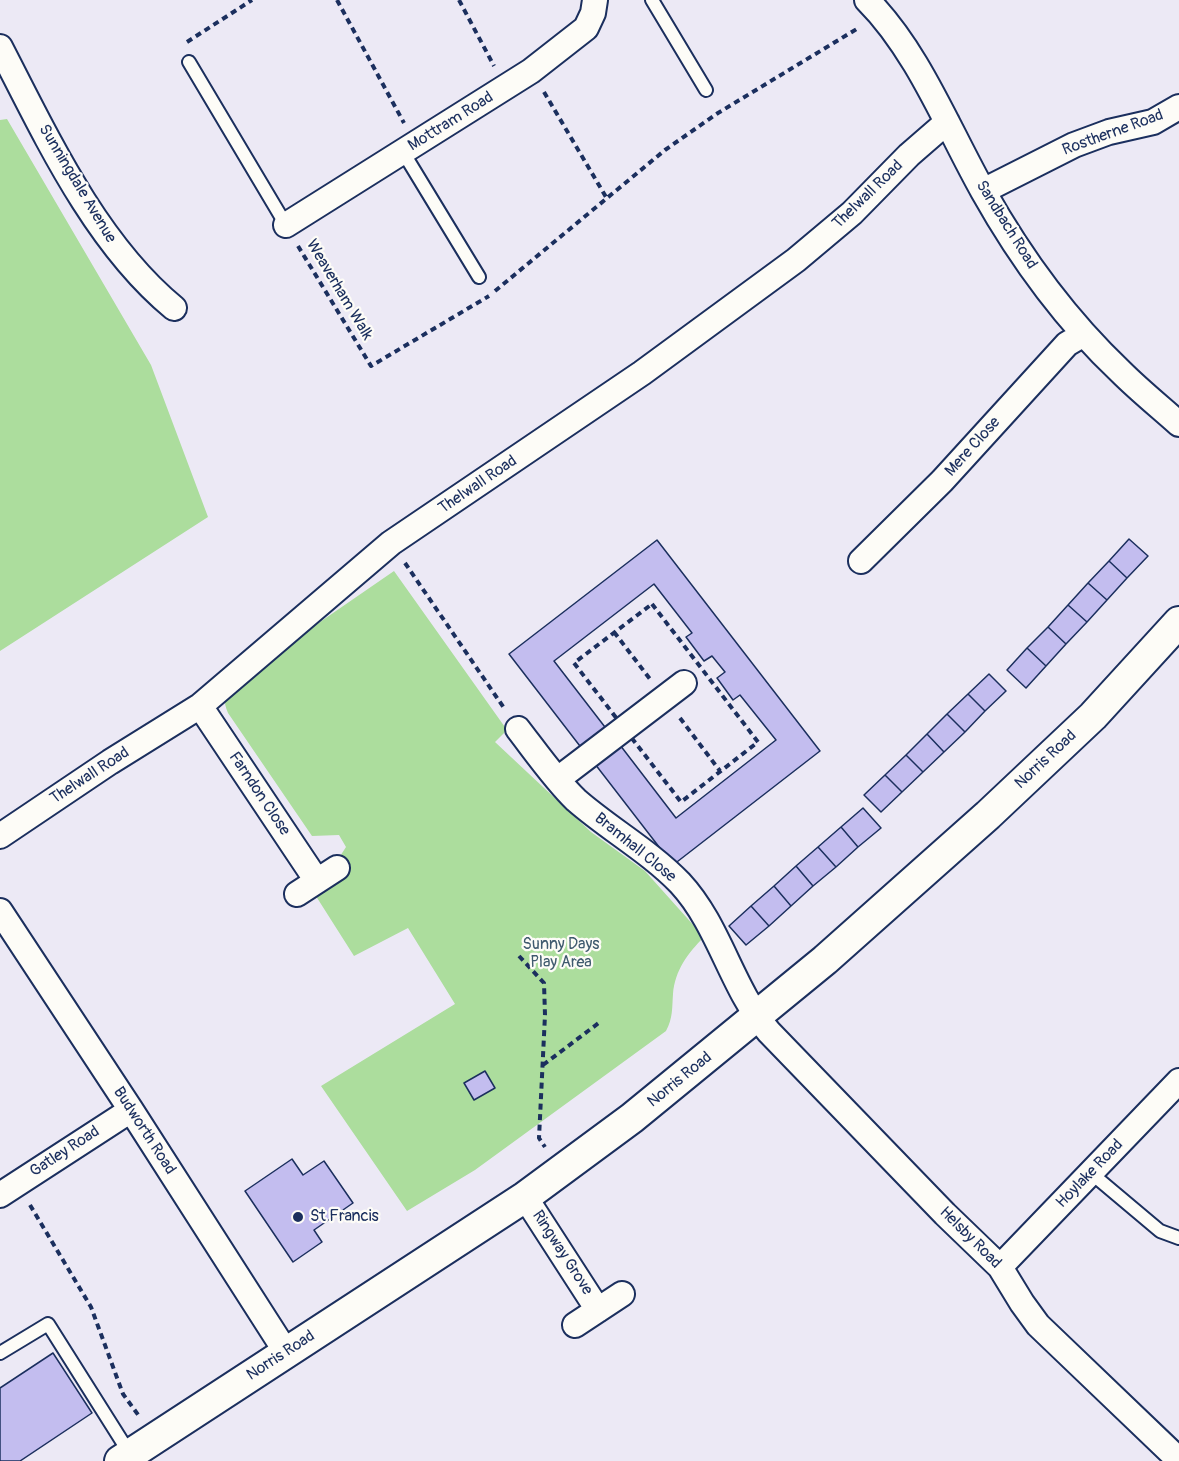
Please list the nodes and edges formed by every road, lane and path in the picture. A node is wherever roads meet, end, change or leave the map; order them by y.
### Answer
1 (252, 0) edge
2 (337, 0) edge
3 (459, 0) edge
4 (595, 0) edge
5 (652, 0) edge
6 (874, 7) edge
7 (0, 47) edge
8 (189, 62) joint
9 (531, 71) junction
10 (506, 88) junction
11 (706, 90) dead end
12 (1179, 107) edge
13 (947, 122) junction
14 (409, 148) junction
15 (983, 191) junction
16 (606, 197) junction
17 (286, 225) junction
18 (479, 277) dead end
19 (174, 308) dead end
20 (1084, 334) junction
21 (1179, 424) edge
22 (391, 543) junction
23 (861, 561) dead end
24 (1179, 622) edge
25 (684, 683) dead end
26 (200, 706) junction
27 (518, 729) joint
28 (558, 779) junction
29 (0, 836) edge
30 (297, 894) dead end
31 (0, 911) edge
32 (519, 956) dead end
33 (757, 1018) junction
34 (600, 1022) dead end
35 (543, 1065) junction
36 (1179, 1081) edge
37 (131, 1110) junction
38 (561, 1170) junction
39 (1091, 1173) junction
40 (9, 1189) edge
41 (525, 1197) junction
42 (1179, 1238) edge
43 (1000, 1267) junction
44 (622, 1294) dead end
45 (598, 1310) junction
46 (575, 1326) dead end
47 (286, 1352) junction
48 (0, 1353) edge
49 (123, 1394) dead end
50 (125, 1458) edge
51 (1179, 1460) edge

1 - 8 path
2 - 14 path
3 - 10 path
4 - 9 street, Mottram Road
5 - 11 lane
6 - 13 street, Sandbach Road
6 - 16 path
7 - 19 street, Sunningdale Avenue
8 - 17 lane
9 - 10 street, Mottram Road
9 - 16 path
10 - 14 street, Mottram Road
12 - 15 street, Rostherne Road
13 - 15 street, Sandbach Road
13 - 22 street, Thelwall Road
14 - 17 street, Mottram Road
14 - 18 lane
15 - 20 street, Sandbach Road
16 - 17 path, Weaverham Walk
20 - 21 street, Sandbach Road
20 - 23 street, Mere Close
22 - 26 street, Thelwall Road
22 - 27 path
24 - 33 street, Norris Road
25 - 28 street
26 - 29 street, Thelwall Road
26 - 30 street, Farndon Close
27 - 28 street, Bramhall Close
28 - 33 street, Bramhall Close
31 - 37 street, Budworth Road
32 - 35 path
33 - 38 street, Norris Road
33 - 43 street, Helsby Road
34 - 35 path
35 - 38 path
36 - 39 street, Hoylake Road
37 - 40 street, Gatley Road
37 - 47 street, Budworth Road
38 - 41 street, Norris Road
39 - 42 lane
39 - 43 street, Hoylake Road
40 - 49 path
41 - 45 street, Ringway Grove
41 - 47 street, Norris Road
43 - 51 street, Helsby Road
44 - 45 street, Ringway Grove
45 - 46 street, Ringway Grove
47 - 50 street, Norris Road
48 - 50 lane

